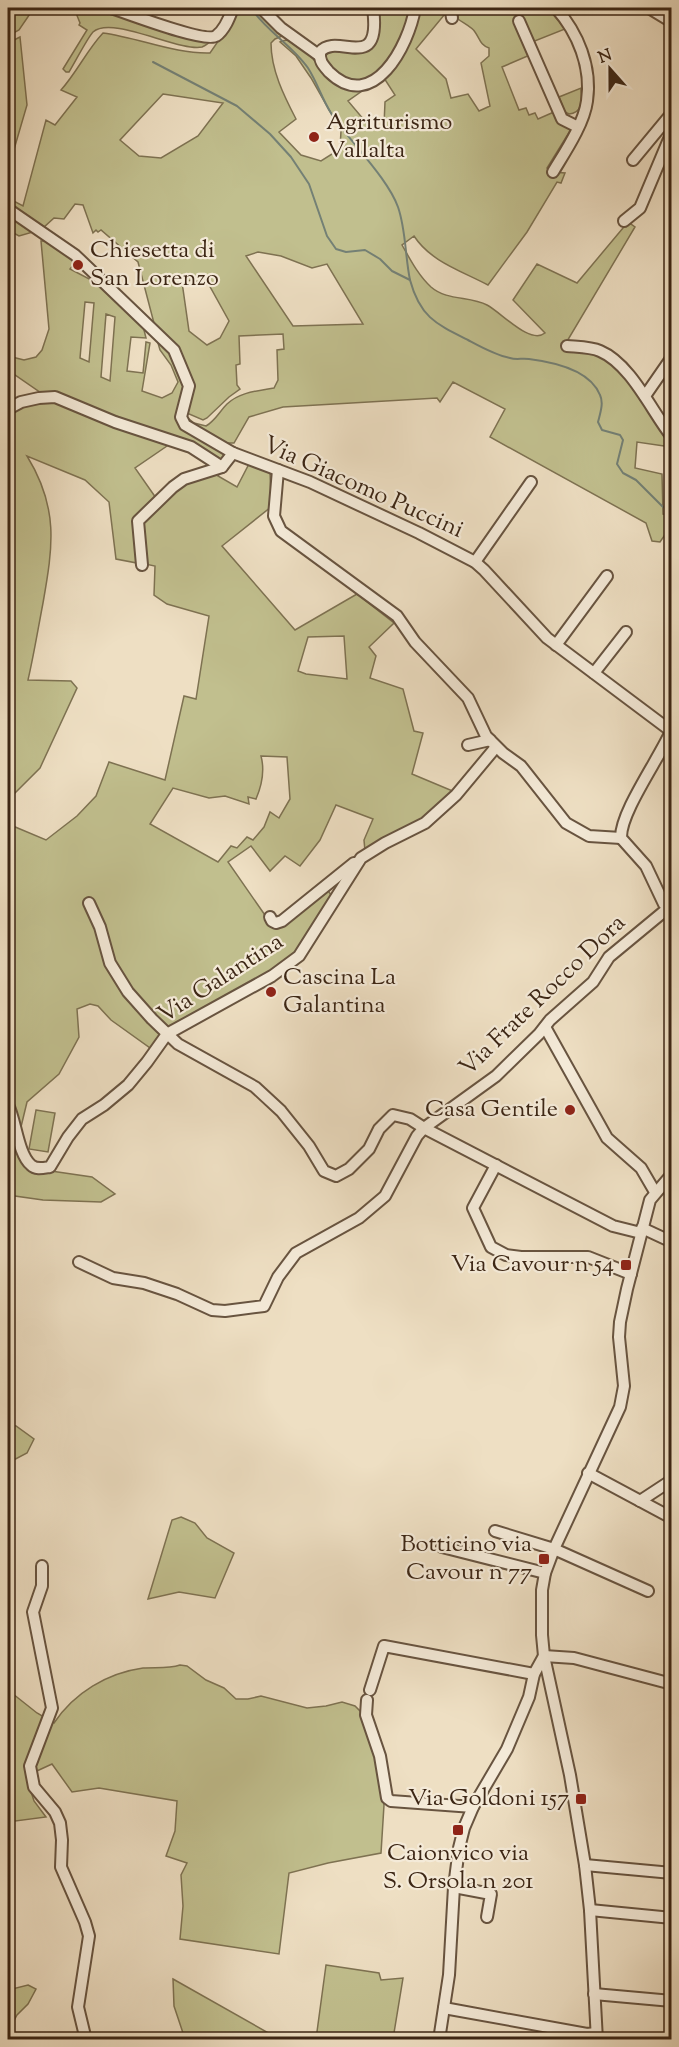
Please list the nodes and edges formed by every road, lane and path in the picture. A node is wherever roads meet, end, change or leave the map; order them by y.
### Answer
1 (111, 8) edge
2 (233, 8) edge
3 (261, 8) edge
4 (373, 8) edge
5 (415, 8) edge
6 (447, 8) edge
7 (556, 8) edge
8 (649, 8) edge
9 (452, 18) dead end
10 (519, 21) dead end
11 (672, 22) edge
12 (320, 56) junction
13 (672, 113) edge
14 (578, 127) junction
15 (672, 132) edge
16 (633, 160) dead end
17 (553, 172) dead end
18 (8, 209) edge
19 (624, 221) dead end
20 (567, 346) dead end
21 (672, 357) edge
22 (645, 396) junction
23 (8, 409) edge
24 (672, 437) edge
25 (233, 453) junction
26 (222, 467) junction
27 (278, 470) junction
28 (531, 482) dead end
29 (475, 562) junction
30 (142, 566) dead end
31 (607, 576) dead end
32 (626, 632) dead end
33 (556, 645) junction
34 (594, 673) junction
35 (671, 730) edge
36 (493, 743) junction
37 (468, 745) dead end
38 (669, 746) edge
39 (621, 838) junction
40 (361, 858) junction
41 (89, 903) dead end
42 (669, 912) edge
43 (270, 917) dead end
44 (545, 1027) junction
45 (167, 1034) junction
46 (8, 1105) edge
47 (424, 1128) junction
48 (496, 1166) junction
49 (672, 1174) edge
50 (655, 1192) junction
51 (641, 1230) junction
52 (672, 1242) edge
53 (79, 1262) dead end
54 (631, 1274) junction
55 (588, 1473) junction
56 (672, 1480) edge
57 (640, 1502) junction
58 (672, 1518) edge
59 (495, 1531) dead end
60 (442, 1547) dead end
61 (554, 1549) junction
62 (42, 1566) dead end
63 (545, 1573) junction
64 (648, 1591) dead end
65 (544, 1656) junction
66 (534, 1674) junction
67 (672, 1684) edge
68 (550, 1686) junction
69 (529, 1697) junction
70 (473, 1807) junction
71 (585, 1864) junction
72 (672, 1873) edge
73 (454, 1887) junction
74 (590, 1910) junction
75 (487, 1917) dead end
76 (672, 1918) edge
77 (594, 1994) junction
78 (672, 2001) edge
79 (444, 2008) junction
80 (596, 2036) edge
81 (86, 2040) edge
82 (439, 2040) edge

1 - 2 street
3 - 12 street
4 - 12 street
5 - 12 street
6 - 9 street
7 - 14 street
8 - 11 street
10 - 14 street
13 - 16 street
14 - 17 street
15 - 19 street
18 - 25 street, Via Giacomo Puccini
20 - 22 street
21 - 22 street
22 - 24 street
23 - 26 street
25 - 26 street, Via Giacomo Puccini
25 - 27 street, Via Giacomo Puccini
26 - 30 street
27 - 29 street, Via Giacomo Puccini
27 - 36 street
28 - 29 street, Via Giacomo Puccini
29 - 33 street, Via Giacomo Puccini
31 - 33 street
32 - 34 street
33 - 34 street, Via Giacomo Puccini
34 - 35 street, Via Giacomo Puccini
35 - 38 street
36 - 37 street
36 - 39 street
36 - 40 street, Via Galantina
38 - 39 street
39 - 42 street
40 - 43 street, Via Galantina
40 - 45 street, Via Galantina
41 - 45 street
42 - 44 street, Via Frate Rocco Dora
44 - 47 street, Via Frate Rocco Dora
44 - 50 street
45 - 46 street, Via Galantina
45 - 47 street
47 - 48 street
47 - 53 street, Via Frate Rocco Dora
48 - 51 street
48 - 54 street
49 - 50 street
50 - 51 street
51 - 52 street
51 - 54 street
54 - 55 street
55 - 57 street
55 - 61 street
56 - 57 street
57 - 58 street
59 - 61 street
60 - 63 street
61 - 63 street
61 - 64 street
62 - 81 street
63 - 65 street
65 - 66 street
65 - 67 street
65 - 68 street
66 - 69 street
66 - 70 street
68 - 69 street
68 - 71 street
69 - 70 street
70 - 73 street
71 - 72 street
71 - 74 street
73 - 75 street
73 - 79 street
74 - 76 street
74 - 77 street
77 - 78 street
77 - 80 street
79 - 80 street
79 - 82 street

